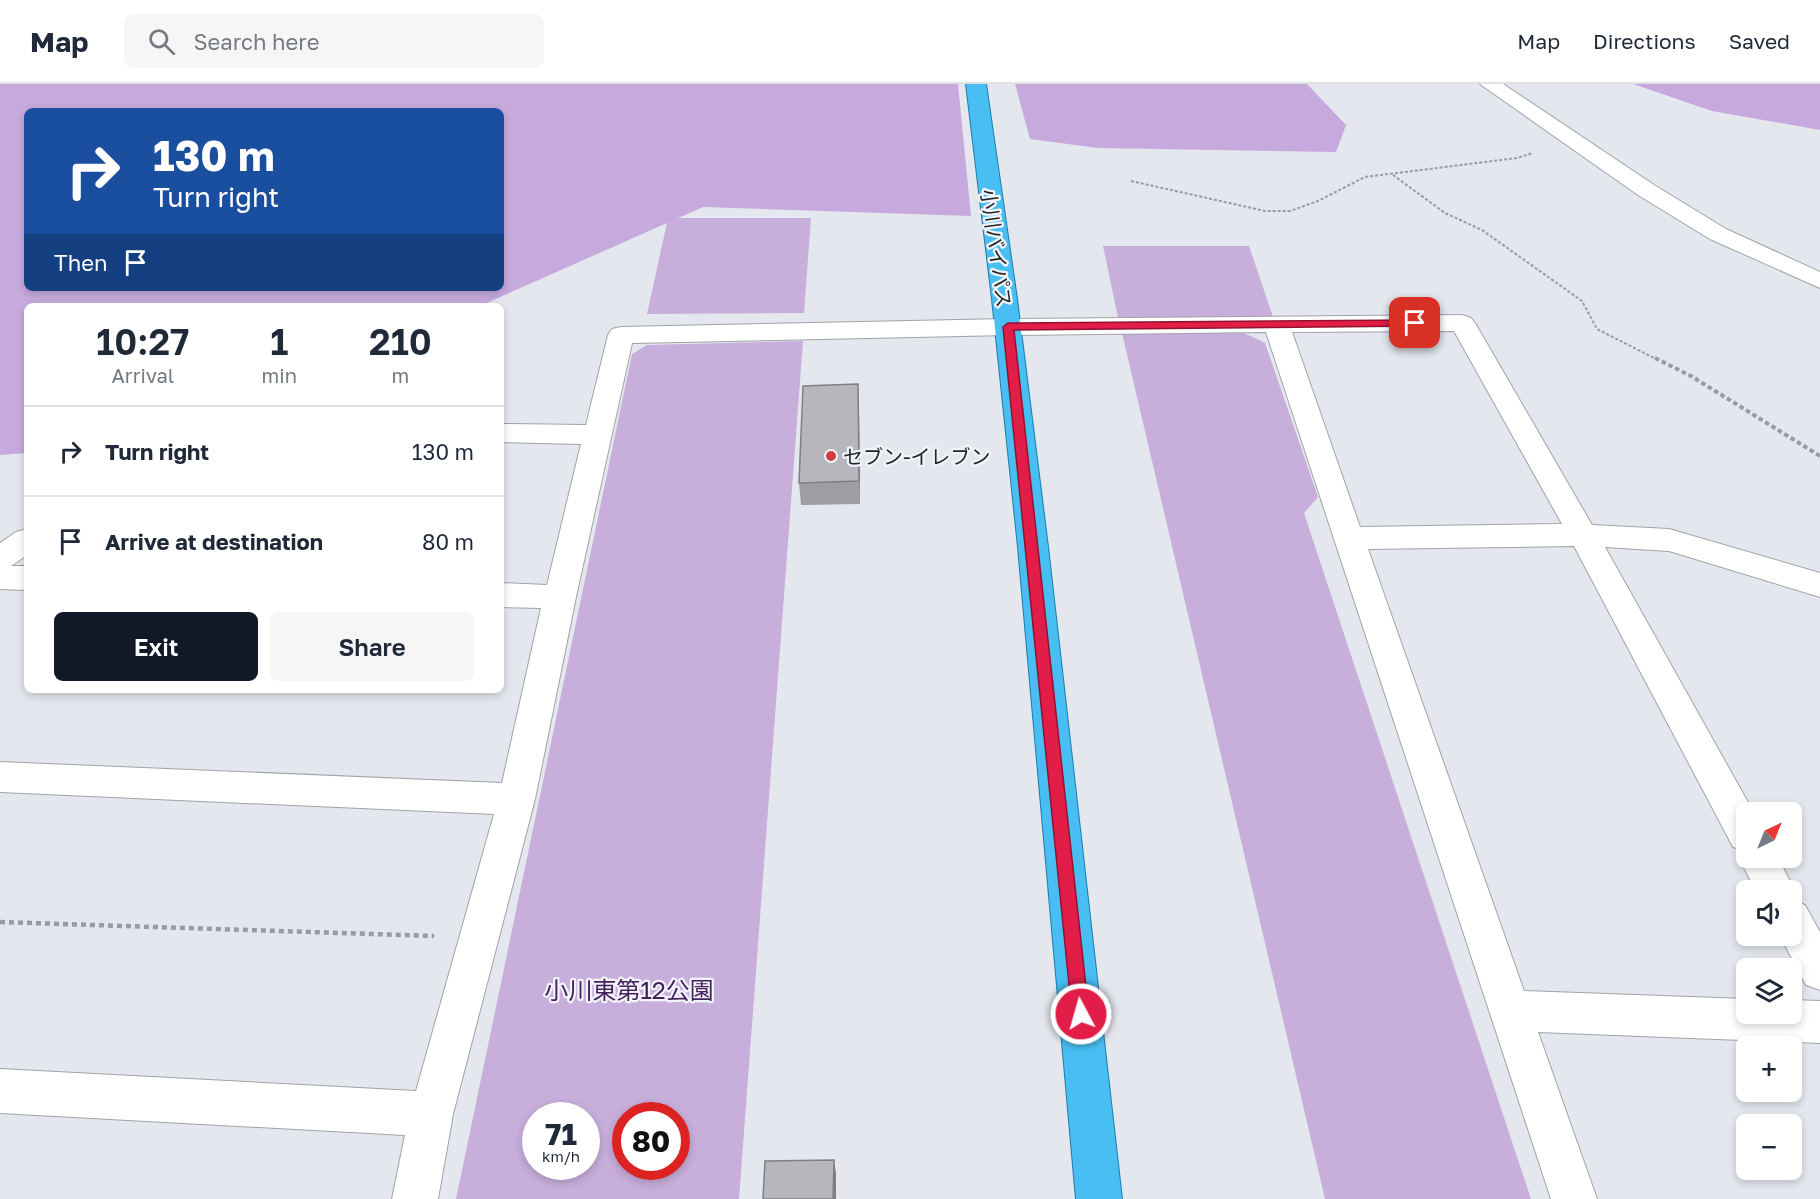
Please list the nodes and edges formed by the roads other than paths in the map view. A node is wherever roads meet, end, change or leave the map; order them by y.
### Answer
1 (976, 84) edge
2 (1490, 84) edge
3 (1820, 281) edge
4 (1275, 324) junction
5 (1008, 327) junction
6 (504, 433) edge
7 (599, 435) junction
8 (1583, 535) junction
9 (1350, 538) junction
10 (24, 542) edge
11 (0, 558) edge
12 (0, 577) edge
13 (24, 578) edge
14 (1820, 585) edge
15 (504, 595) edge
16 (560, 597) junction
17 (0, 777) edge
18 (517, 799) junction
19 (1736, 817) edge
20 (1802, 938) edge
21 (1820, 972) edge
22 (1509, 1011) junction
23 (1820, 1022) edge
24 (0, 1091) edge
25 (431, 1114) junction
26 (416, 1199) edge
27 (1099, 1199) edge
28 (1574, 1199) edge

1 - 5 highway, 小川バイパス
2 - 3 street
4 - 5 street
4 - 8 street
4 - 9 street
5 - 7 street
5 - 27 highway, 小川バイパス
6 - 7 street
7 - 16 street
8 - 9 street
8 - 14 street
8 - 19 street
9 - 22 street
10 - 11 street
12 - 13 street
15 - 16 street
16 - 18 street
17 - 18 street
18 - 25 street
20 - 21 street
22 - 23 street
22 - 28 street
24 - 25 street
25 - 26 street

